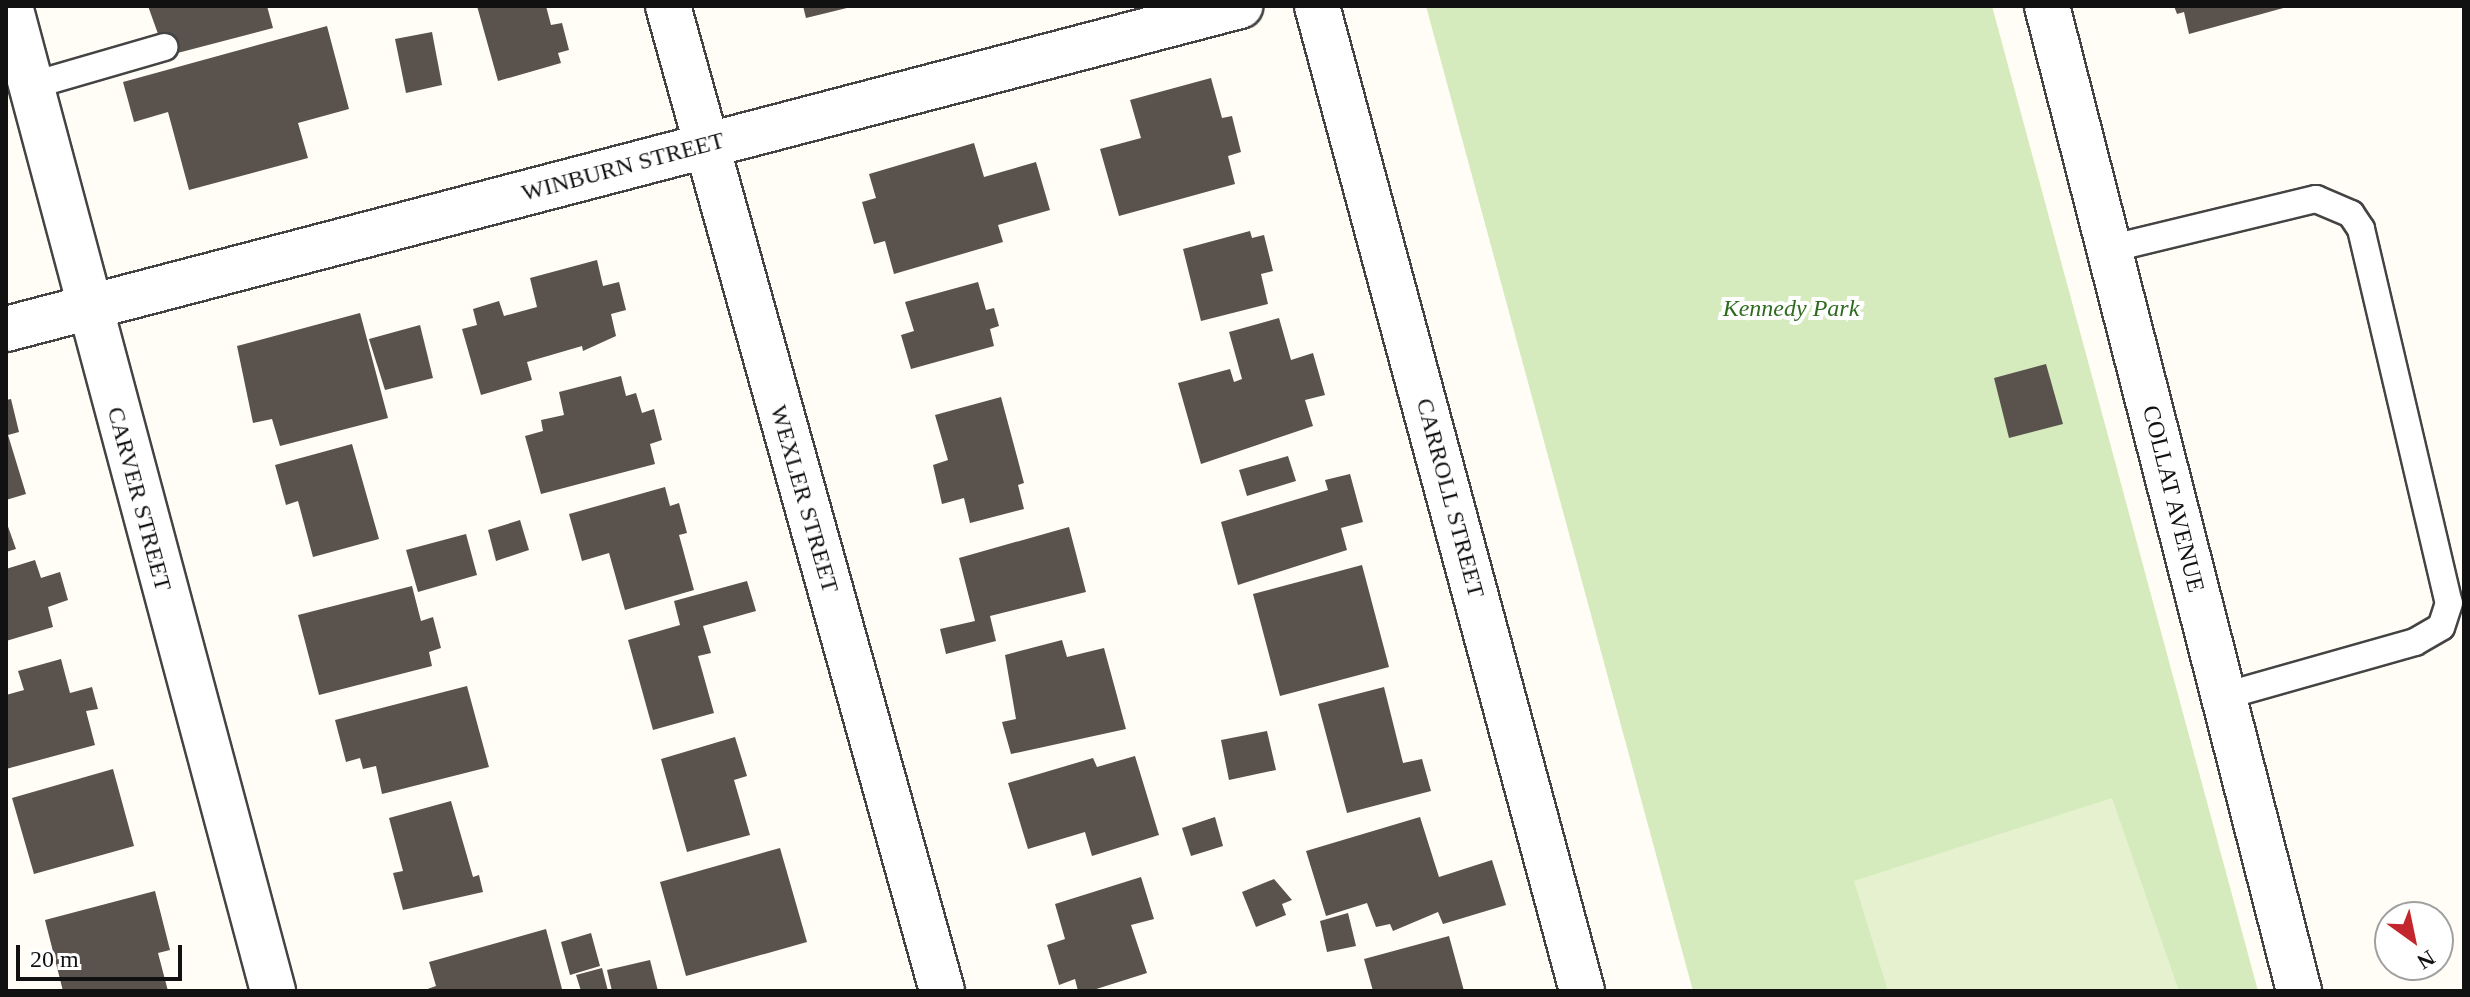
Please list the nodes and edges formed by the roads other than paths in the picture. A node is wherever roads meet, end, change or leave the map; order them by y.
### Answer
1 (10, 6) edge
2 (668, 6) edge
3 (1240, 6) edge
4 (1317, 6) edge
5 (2047, 6) edge
6 (164, 47) dead end
7 (30, 86) junction
8 (706, 146) junction
9 (2109, 249) junction
10 (87, 308) junction
11 (6, 329) edge
12 (2224, 696) junction
13 (273, 991) edge
14 (942, 991) edge
15 (1582, 991) edge
16 (2299, 991) edge

1 - 7 street, CARVER STREET
2 - 8 street, WEXLER STREET
3 - 8 street, WINBURN STREET
4 - 15 street, CARROLL STREET
5 - 9 street, COLLAT AVENUE
6 - 7 lane
7 - 10 street, CARVER STREET
8 - 10 street, WINBURN STREET
8 - 14 street, WEXLER STREET
9 - 12 street, COLLAT AVENUE
9 - 12 lane
10 - 11 street, WINBURN STREET
10 - 13 street, CARVER STREET
12 - 16 street, COLLAT AVENUE

